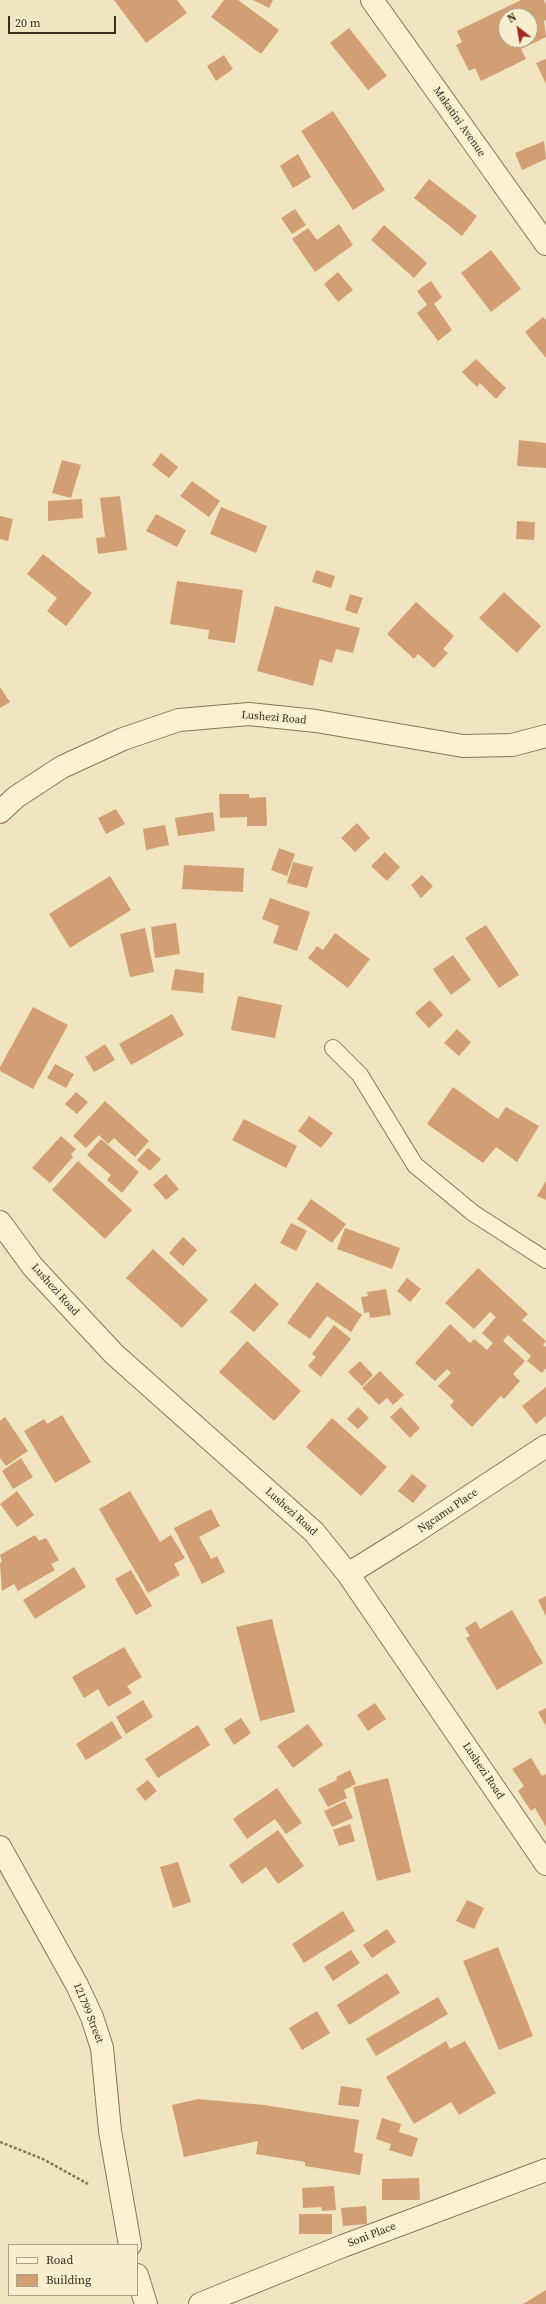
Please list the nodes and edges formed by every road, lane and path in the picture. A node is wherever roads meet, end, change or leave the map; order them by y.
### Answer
1 (372, 0) edge
2 (546, 244) edge
3 (546, 736) edge
4 (0, 812) edge
5 (333, 1048) dead end
6 (0, 1222) edge
7 (546, 1260) edge
8 (546, 1446) edge
9 (348, 1574) junction
10 (0, 1847) edge
11 (546, 1864) edge
12 (0, 2142) edge
13 (546, 2170) edge
14 (125, 2212) junction
15 (130, 2244) edge
16 (138, 2278) edge
17 (146, 2304) edge
18 (200, 2304) edge

1 - 2 street, Makatini Avenue
3 - 4 street, Lushezi Road
5 - 7 lane
6 - 9 street, Lushezi Road
8 - 9 street, Ngcamu Place
9 - 11 street, Lushezi Road
10 - 14 street, 121799 Street
12 - 14 path
13 - 18 street, Soni Place
14 - 15 street, 121799 Street
16 - 17 street

